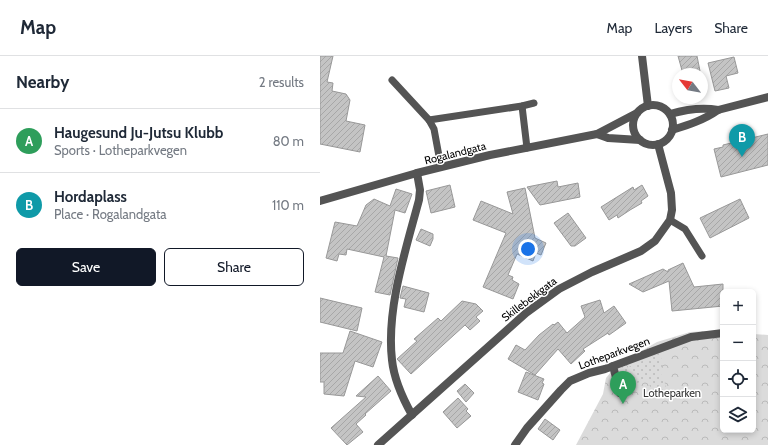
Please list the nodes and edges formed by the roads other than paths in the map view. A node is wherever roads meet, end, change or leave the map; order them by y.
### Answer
1 (642, 56) edge
2 (392, 80) dead end
3 (768, 97) edge
4 (534, 103) dead end
5 (522, 106) junction
6 (648, 106) junction
7 (718, 110) junction
8 (637, 113) junction
9 (670, 114) junction
10 (429, 120) junction
11 (672, 130) junction
12 (597, 134) junction
13 (640, 140) junction
14 (658, 144) junction
15 (527, 148) junction
16 (441, 167) junction
17 (417, 173) junction
18 (320, 201) edge
19 (670, 220) junction
20 (702, 256) dead end
21 (720, 333) edge
22 (613, 366) junction
23 (620, 393) dead end
24 (412, 415) junction
25 (378, 445) edge
26 (515, 445) edge

1 - 6 street
2 - 10 lane
3 - 7 street
4 - 5 lane
5 - 10 lane
5 - 15 lane
6 - 8 street
6 - 9 street
7 - 9 street
7 - 11 street
8 - 12 street, Rogalandgata
8 - 13 street
9 - 11 street
10 - 16 lane
11 - 14 street
12 - 13 street, Rogalandgata
12 - 15 street, Rogalandgata
13 - 14 street
14 - 19 street
15 - 16 street, Rogalandgata
16 - 17 street, Rogalandgata
17 - 18 street, Rogalandgata
17 - 24 street
19 - 20 lane
19 - 24 street, Skillebekkgata
21 - 22 street, Lotheparkvegen
22 - 23 street
22 - 26 street, Lotheparkvegen
24 - 25 street, Skillebekkgata

